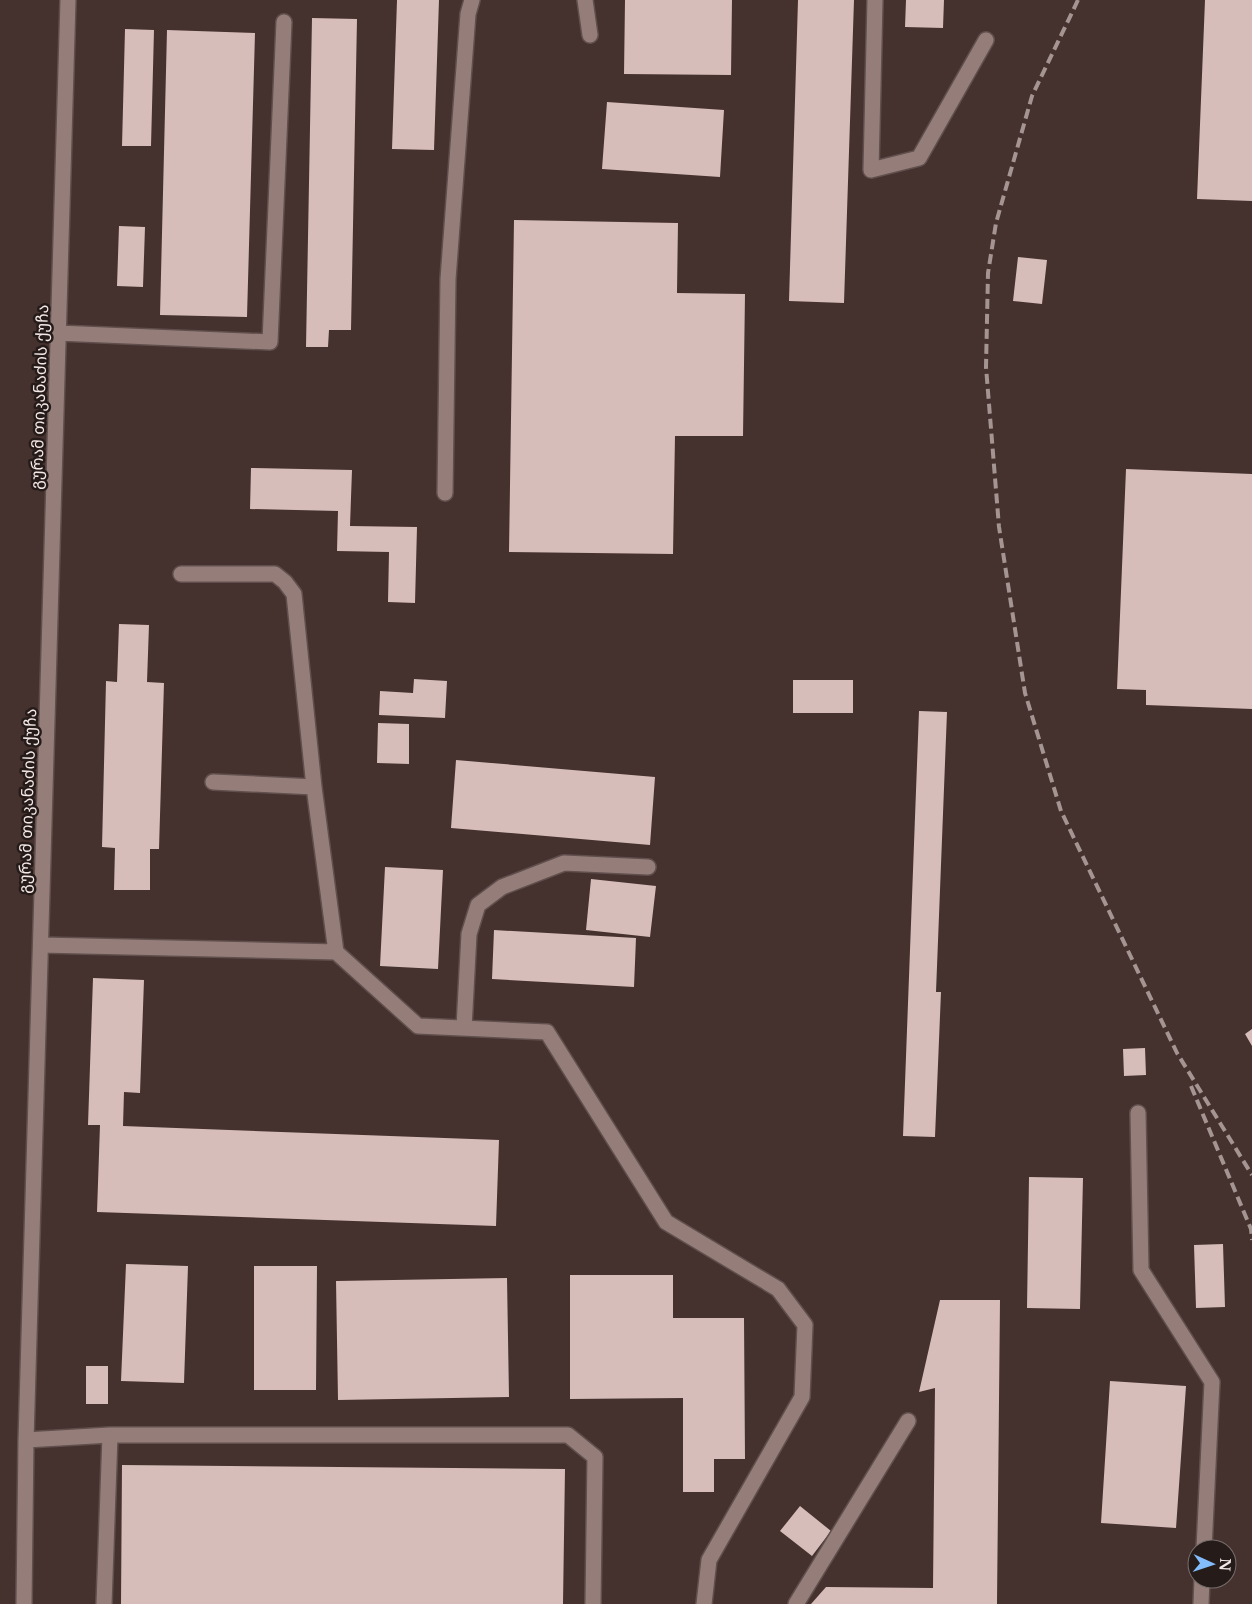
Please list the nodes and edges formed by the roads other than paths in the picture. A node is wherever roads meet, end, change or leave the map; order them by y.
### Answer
1 (68, 0) edge
2 (472, 0) edge
3 (586, 0) edge
4 (875, 0) edge
5 (284, 22) dead end
6 (590, 35) dead end
7 (986, 40) dead end
8 (58, 333) junction
9 (445, 493) dead end
10 (181, 574) dead end
11 (213, 782) dead end
12 (314, 787) junction
13 (648, 867) dead end
14 (41, 945) junction
15 (336, 952) junction
16 (464, 1028) junction
17 (1138, 1113) dead end
18 (908, 1421) dead end
19 (110, 1436) junction
20 (26, 1440) junction
21 (1204, 1539) edge
22 (1202, 1589) edge
23 (24, 1604) edge
24 (104, 1604) edge
25 (593, 1604) edge
26 (704, 1604) edge
27 (796, 1604) edge
28 (1201, 1604) edge

1 - 8 street, გურამ თიკანაძის ქუჩა
2 - 9 street
3 - 6 street
4 - 7 street
5 - 8 street
8 - 14 street, გურამ თიკანაძის ქუჩა
10 - 12 street
11 - 12 street
12 - 15 street
13 - 16 street
14 - 15 street
14 - 20 street, გურამ თიკანაძის ქუჩა
15 - 16 street
16 - 26 street
17 - 21 street
18 - 27 street
19 - 20 street
19 - 24 street
19 - 25 street
20 - 23 street, გურამ თიკანაძის ქუჩა
22 - 28 street

